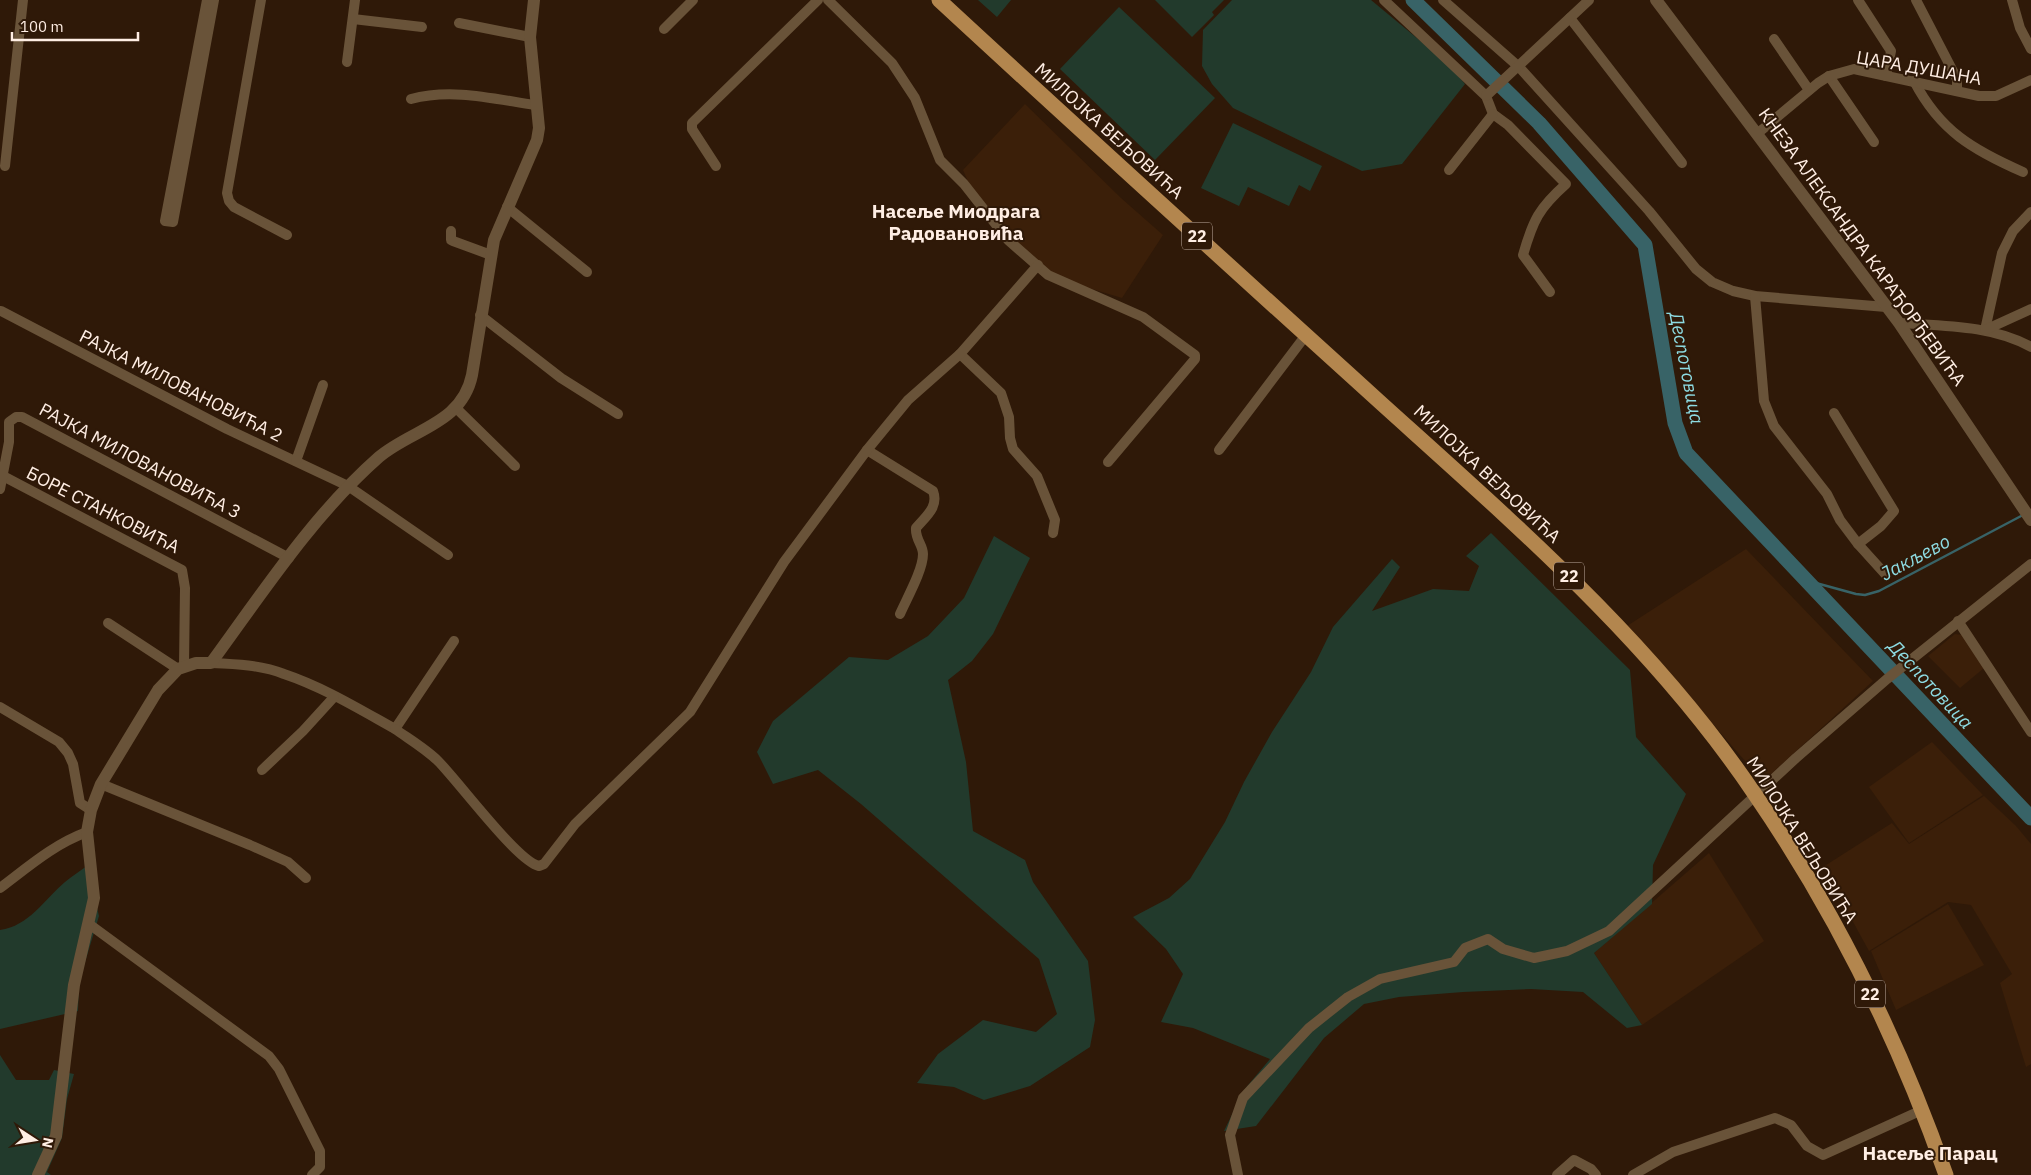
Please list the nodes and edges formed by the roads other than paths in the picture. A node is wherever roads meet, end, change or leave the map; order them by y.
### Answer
1 (23, 0) edge
2 (208, 0) edge
3 (214, 0) edge
4 (261, 0) edge
5 (355, 0) edge
6 (534, 0) edge
7 (693, 0) edge
8 (818, 0) edge
9 (828, 0) edge
10 (939, 0) edge
11 (1384, 0) edge
12 (1443, 0) edge
13 (1572, 0) edge
14 (1589, 0) edge
15 (1656, 0) edge
16 (1858, 0) edge
17 (1916, 0) edge
18 (2012, 0) edge
19 (1580, 10) junction
20 (1570, 18) junction
21 (353, 19) junction
22 (459, 23) dead end
23 (422, 27) dead end
24 (664, 29) dead end
25 (530, 36) junction
26 (1774, 39) dead end
27 (2031, 49) edge
28 (347, 62) dead end
29 (1515, 70) junction
30 (1829, 76) junction
31 (1886, 76) junction
32 (2031, 80) edge
33 (1914, 81) junction
34 (1809, 90) junction
35 (1957, 91) junction
36 (1488, 94) junction
37 (411, 99) dead end
38 (535, 105) junction
39 (1493, 114) junction
40 (1758, 133) junction
41 (1874, 142) dead end
42 (1682, 163) dead end
43 (5, 166) dead end
44 (716, 166) dead end
45 (1448, 170) dead end
46 (2023, 172) dead end
47 (507, 206) junction
48 (2031, 212) edge
49 (451, 230) dead end
50 (287, 235) dead end
51 (491, 255) junction
52 (1038, 265) junction
53 (587, 272) dead end
54 (1550, 292) dead end
55 (1754, 296) junction
56 (1886, 307) junction
57 (2031, 310) edge
58 (1, 312) edge
59 (480, 315) junction
60 (1899, 323) junction
61 (1985, 330) junction
62 (1306, 335) junction
63 (2031, 347) edge
64 (960, 354) junction
65 (323, 384) dead end
66 (456, 408) junction
67 (1834, 413) dead end
68 (618, 414) dead end
69 (4, 432) edge
70 (867, 450) junction
71 (1219, 450) dead end
72 (296, 462) junction
73 (1108, 462) dead end
74 (516, 466) dead end
75 (3, 476) junction
76 (348, 486) junction
77 (0, 489) edge
78 (2031, 520) edge
79 (1053, 533) dead end
80 (1858, 544) junction
81 (448, 554) dead end
82 (289, 558) junction
83 (2031, 564) edge
84 (1886, 575) dead end
85 (900, 614) dead end
86 (1958, 621) junction
87 (108, 623) dead end
88 (454, 641) dead end
89 (211, 662) junction
90 (181, 667) junction
91 (334, 697) junction
92 (0, 707) edge
93 (395, 729) junction
94 (2031, 732) edge
95 (262, 770) dead end
96 (101, 784) junction
97 (1756, 795) junction
98 (91, 810) junction
99 (87, 832) junction
100 (306, 878) dead end
101 (0, 888) edge
102 (89, 924) junction
103 (1922, 1110) junction
104 (38, 1175) edge
105 (312, 1175) edge
106 (1238, 1175) edge
107 (1557, 1175) edge
108 (1596, 1175) edge
109 (1633, 1175) edge
110 (1946, 1175) edge

1 - 43 street
2 - 3 street
4 - 50 street
5 - 21 street
6 - 25 street
7 - 24 street
8 - 44 street
9 - 52 street
10 - 62 main road, МИЛОЈКА ВЕЉОВИЋА / 22
11 - 36 street
12 - 29 street
13 - 19 street
14 - 19 street
15 - 40 street, КНЕЗА АЛЕКСАНДРА КАРАЂОРЂЕВИЋА
16 - 31 street
17 - 35 street
18 - 27 street
19 - 20 street
20 - 29 street
20 - 42 street
21 - 23 street
21 - 28 street
22 - 25 street
25 - 38 street
26 - 34 street
29 - 36 street
29 - 55 street
30 - 31 street, ЦАРА ДУШАНА
30 - 34 street, ЦАРА ДУШАНА
30 - 41 street
31 - 33 street, ЦАРА ДУШАНА
32 - 35 street, ЦАРА ДУШАНА
33 - 35 street, ЦАРА ДУШАНА
33 - 46 street
34 - 40 street, ЦАРА ДУШАНА
36 - 39 street
37 - 38 street
38 - 47 street
39 - 45 street
39 - 54 street
40 - 56 street, КНЕЗА АЛЕКСАНДРА КАРАЂОРЂЕВИЋА
47 - 51 street
47 - 53 street
48 - 61 street
49 - 51 street
51 - 59 street
52 - 64 street
52 - 73 street
55 - 56 street
55 - 80 street
56 - 60 street, КНЕЗА АЛЕКСАНДРА КАРАЂОРЂЕВИЋА
57 - 61 street
58 - 72 street, РАЈКА МИЛОВАНОВИЋА 2
59 - 66 street
59 - 68 street
60 - 61 street
60 - 78 street, КНЕЗА АЛЕКСАНДРА КАРАЂОРЂЕВИЋА
61 - 63 street
62 - 71 street
62 - 97 main road, МИЛОЈКА ВЕЉОВИЋА / 22
64 - 70 street
64 - 79 street
65 - 72 street
66 - 74 street
66 - 76 street
67 - 80 street
69 - 75 street, РАЈКА МИЛОВАНОВИЋА 3
69 - 82 street, РАЈКА МИЛОВАНОВИЋА 3
70 - 85 street
70 - 93 street
72 - 76 street, РАЈКА МИЛОВАНОВИЋА 2
75 - 77 street, РАЈКА МИЛОВАНОВИЋА 3
75 - 90 street, БОРЕ СТАНКОВИЋА
76 - 81 street, РАЈКА МИЛОВАНОВИЋА 2
76 - 82 street
80 - 84 street
82 - 89 street
83 - 86 street
86 - 94 street
86 - 97 street
87 - 90 street
88 - 93 street
89 - 90 street
89 - 91 street
90 - 96 street
91 - 93 street
91 - 95 street
92 - 98 street
96 - 98 street
96 - 100 street
97 - 103 main road, МИЛОЈКА ВЕЉОВИЋА / 22
97 - 106 street
98 - 99 street
99 - 101 street
99 - 102 street
102 - 104 street
102 - 105 street
103 - 109 street
103 - 110 main road, МИЛОЈКА ВЕЉОВИЋА / 22
107 - 108 street

